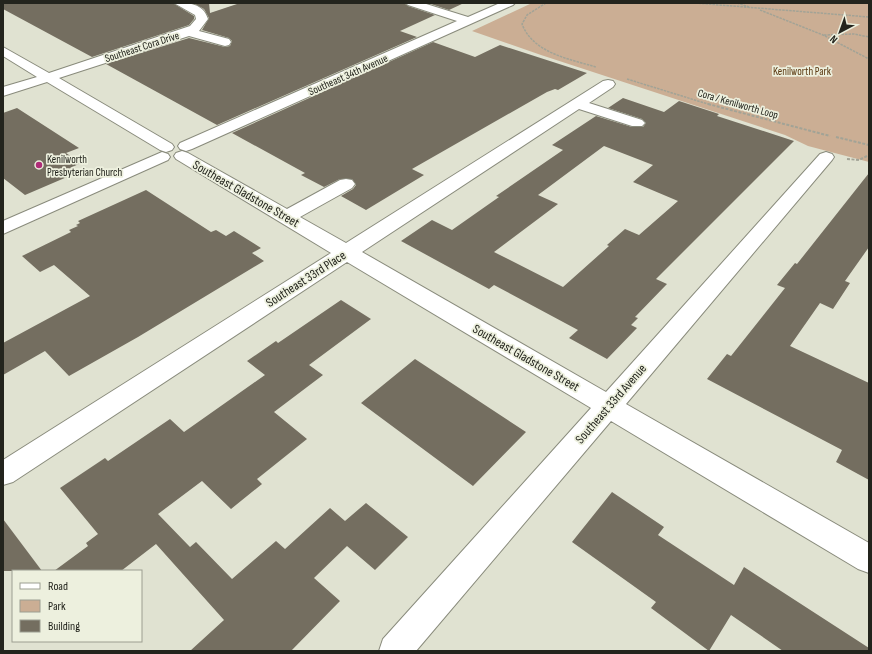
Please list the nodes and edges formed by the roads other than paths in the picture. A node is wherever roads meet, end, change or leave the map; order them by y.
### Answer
1 (180, 3) edge
2 (412, 3) edge
3 (509, 3) edge
4 (468, 21) junction
5 (189, 32) junction
6 (224, 42) dead end
7 (3, 51) edge
8 (609, 76) road end
9 (48, 77) junction
10 (63, 86) junction
11 (3, 92) edge
12 (30, 98) dead end
13 (579, 104) junction
14 (637, 123) dead end
15 (174, 152) junction
16 (834, 158) road end
17 (346, 184) dead end
18 (286, 217) junction
19 (3, 228) edge
20 (348, 252) junction
21 (609, 407) junction
22 (3, 474) edge
23 (869, 559) edge
24 (395, 651) edge

1 - 5 street, Southeast Cora Drive
2 - 4 street
3 - 4 street, Southeast 34th Avenue
4 - 15 street, Southeast 34th Avenue
5 - 6 street
5 - 9 street, Southeast Cora Drive
7 - 9 street, Southeast Gladstone Street
8 - 13 street, Southeast 33rd Place
9 - 10 street, Southeast Gladstone Street
9 - 11 street, Southeast Cora Drive
10 - 12 street
10 - 15 street, Southeast Gladstone Street
13 - 14 street
13 - 20 street, Southeast 33rd Place
15 - 18 street, Southeast Gladstone Street
15 - 19 street, Southeast 34th Avenue
16 - 21 street, Southeast 33rd Avenue
17 - 18 street
18 - 20 street, Southeast Gladstone Street
20 - 21 street, Southeast Gladstone Street
20 - 22 street, Southeast 33rd Place
21 - 23 street, Southeast Gladstone Street
21 - 24 street, Southeast 33rd Avenue

